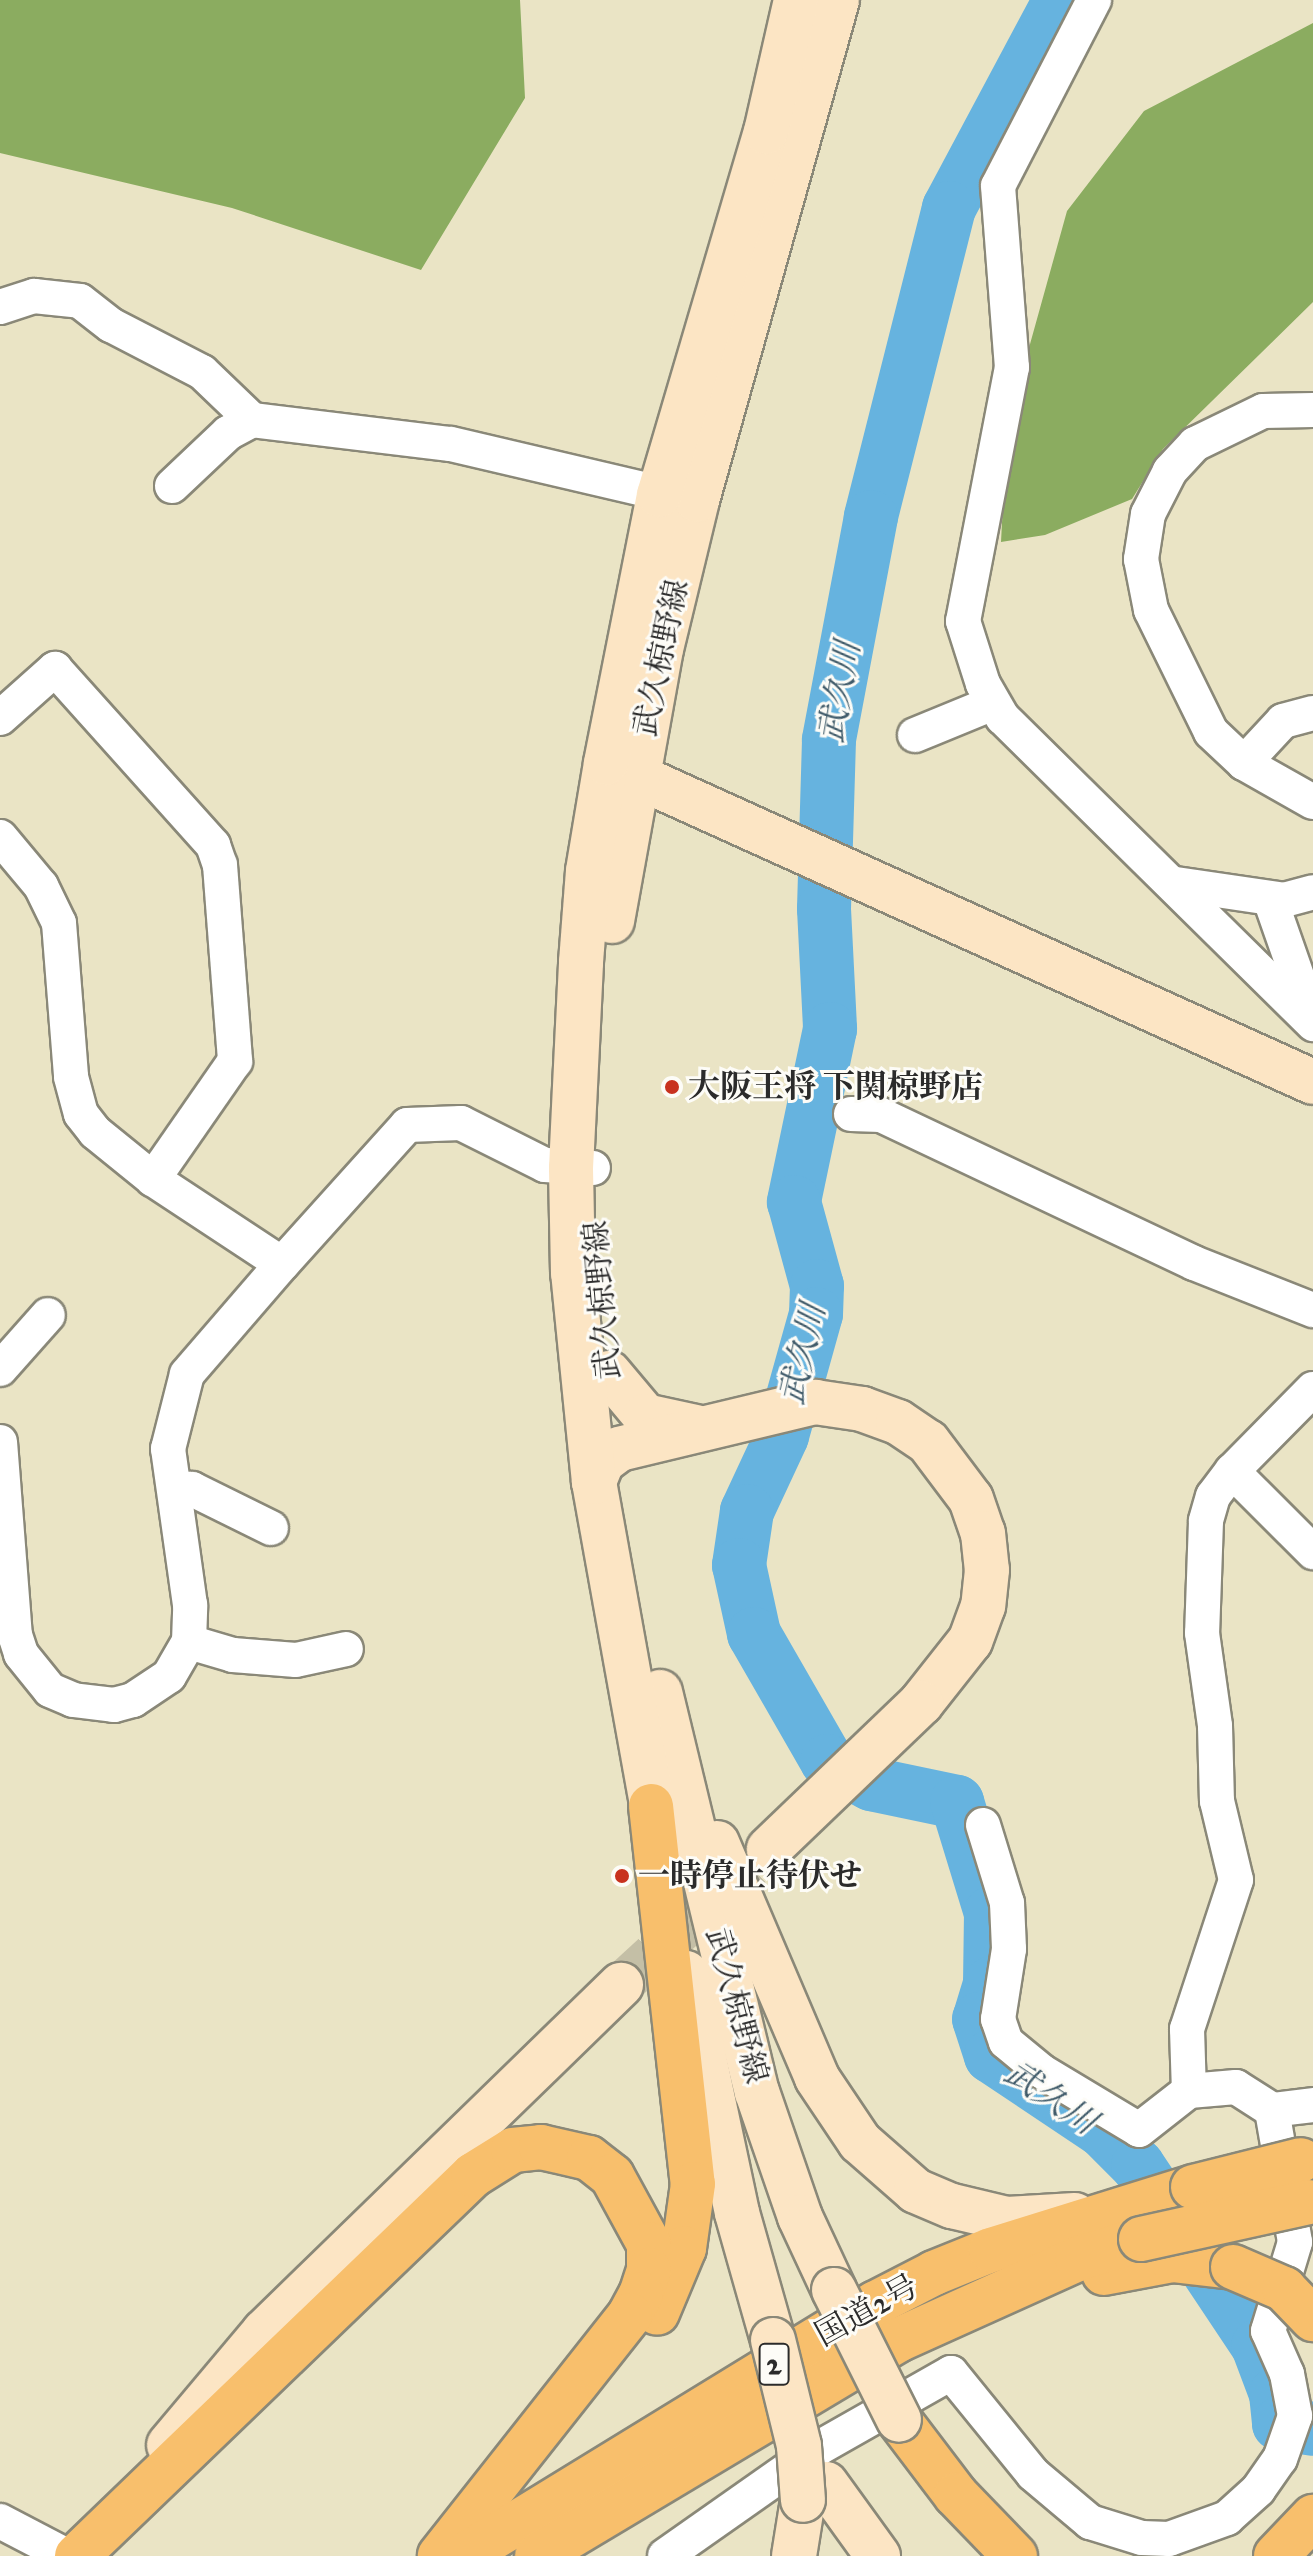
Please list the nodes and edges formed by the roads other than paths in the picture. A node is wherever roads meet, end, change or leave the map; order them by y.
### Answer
1 (796, 0) edge
2 (837, 0) edge
3 (1094, 0) edge
4 (0, 307) edge
5 (1313, 410) edge
6 (252, 420) junction
7 (172, 486) dead end
8 (678, 498) junction
9 (993, 703) junction
10 (1313, 713) edge
11 (0, 718) edge
12 (915, 735) dead end
13 (1244, 763) junction
14 (622, 769) junction
15 (1313, 802) edge
16 (0, 837) edge
17 (1176, 884) junction
18 (1313, 892) edge
19 (1270, 899) junction
20 (1313, 1023) edge
21 (1313, 1082) edge
22 (851, 1114) dead end
23 (582, 1168) junction
24 (153, 1179) junction
25 (282, 1264) junction
26 (1313, 1310) edge
27 (48, 1315) dead end
28 (0, 1369) edge
29 (609, 1373) junction
30 (1313, 1389) edge
31 (718, 1428) junction
32 (0, 1442) edge
33 (606, 1466) junction
34 (1232, 1471) junction
35 (175, 1488) junction
36 (271, 1528) dead end
37 (1313, 1552) edge
38 (189, 1642) junction
39 (346, 1649) dead end
40 (662, 1707) junction
41 (651, 1806) junction
42 (983, 1825) dead end
43 (769, 1849) tunnel mouth
44 (621, 1985) tunnel mouth
45 (1189, 2091) junction
46 (1313, 2105) edge
47 (1272, 2110) junction
48 (1307, 2201) edge
49 (1137, 2229) junction
50 (1313, 2319) edge
51 (899, 2420) junction
52 (494, 2486) junction
53 (814, 2492) junction
54 (1313, 2517) edge
55 (0, 2521) edge
56 (67, 2556) edge
57 (77, 2556) edge
58 (440, 2556) edge
59 (463, 2556) edge
60 (537, 2556) edge
61 (665, 2556) edge
62 (794, 2556) edge
63 (878, 2556) edge
64 (988, 2556) edge
65 (1015, 2556) edge
66 (1276, 2556) edge

1 - 8 main road, 武久椋野線
2 - 8 main road, 武久椋野線
3 - 9 street
4 - 6 street
5 - 13 street
6 - 7 street
6 - 8 street
8 - 14 main road, 武久椋野線
9 - 12 street
9 - 17 street
10 - 13 street
11 - 24 street
13 - 15 street
14 - 21 main road
14 - 23 main road, 武久椋野線
16 - 24 street
17 - 19 street
17 - 20 street
18 - 19 street
19 - 20 street
22 - 26 street
23 - 25 street
23 - 29 main road, 武久椋野線
23 - 33 main road, 武久椋野線
24 - 25 street
25 - 35 street
27 - 28 street
29 - 31 main road
29 - 33 main road, 武久椋野線
30 - 34 street
31 - 33 main road
31 - 43 main road
32 - 38 street
33 - 40 main road, 武久椋野線
33 - 41 main road, 武久椋野線
34 - 37 street
34 - 45 street
35 - 36 street
35 - 38 street
38 - 39 street
40 - 49 main road
40 - 51 main road, 武久椋野線, bridge
41 - 52 highway
41 - 53 main road, 武久椋野線, bridge
42 - 45 street
44 - 57 main road
45 - 47 street
46 - 47 street
47 - 48 street
48 - 49 highway, 国道2号 / 2, bridge
48 - 61 street
49 - 50 highway, bridge
49 - 59 highway, 国道2号 / 2
49 - 60 highway, 国道2号 / 2
51 - 64 main road, 武久椋野線
51 - 65 highway
52 - 57 highway
52 - 58 highway
53 - 62 main road
53 - 63 main road, 武久椋野線
54 - 66 highway
55 - 56 street

